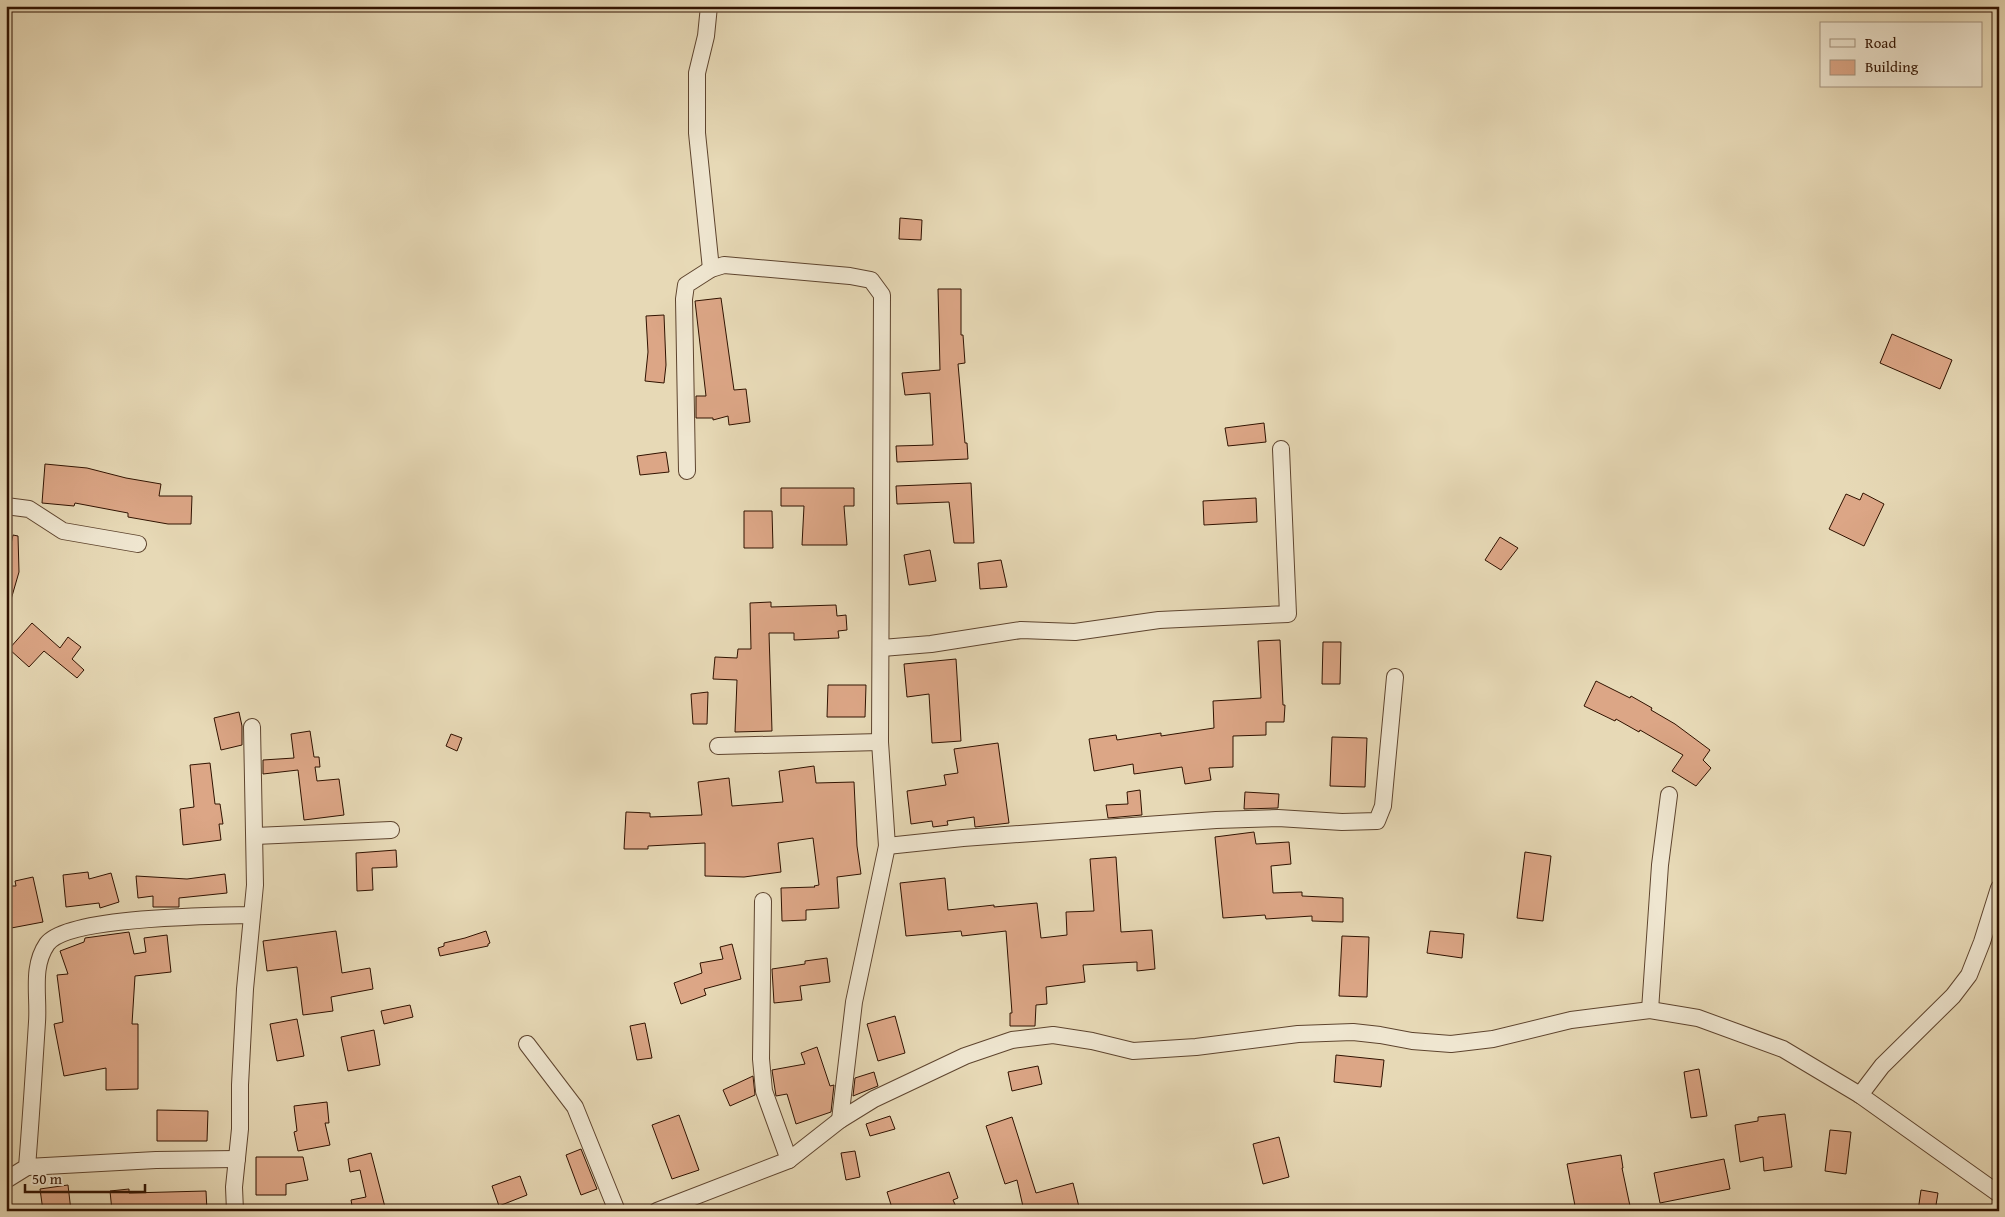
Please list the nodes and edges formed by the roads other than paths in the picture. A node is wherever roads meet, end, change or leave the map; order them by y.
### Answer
1 (709, 6) edge
2 (711, 269) junction
3 (1281, 449) dead end
4 (687, 472) dead end
5 (6, 506) edge
6 (138, 544) dead end
7 (882, 648) junction
8 (1394, 677) dead end
9 (252, 727) dead end
10 (880, 742) junction
11 (718, 746) dead end
12 (1669, 795) dead end
13 (391, 830) dead end
14 (255, 836) junction
15 (887, 846) junction
16 (1999, 888) edge
17 (763, 901) dead end
18 (252, 915) junction
19 (1650, 1010) junction
20 (527, 1044) dead end
21 (1860, 1095) junction
22 (840, 1120) junction
23 (237, 1159) junction
24 (789, 1160) junction
25 (27, 1167) junction
26 (6, 1180) edge
27 (1999, 1194) edge
28 (235, 1211) edge
29 (617, 1211) edge
30 (657, 1211) edge

1 - 2 street
2 - 4 street
2 - 7 street
3 - 7 street
5 - 6 street
7 - 10 street
8 - 15 street
9 - 14 street
10 - 11 street
10 - 15 street
12 - 19 street
13 - 14 street
14 - 18 street
15 - 22 street
16 - 21 street
17 - 24 street
18 - 23 street
18 - 25 street
19 - 21 street
19 - 22 street
20 - 29 street
21 - 27 street
22 - 24 street
23 - 25 street
23 - 28 street
24 - 30 street
25 - 26 street

